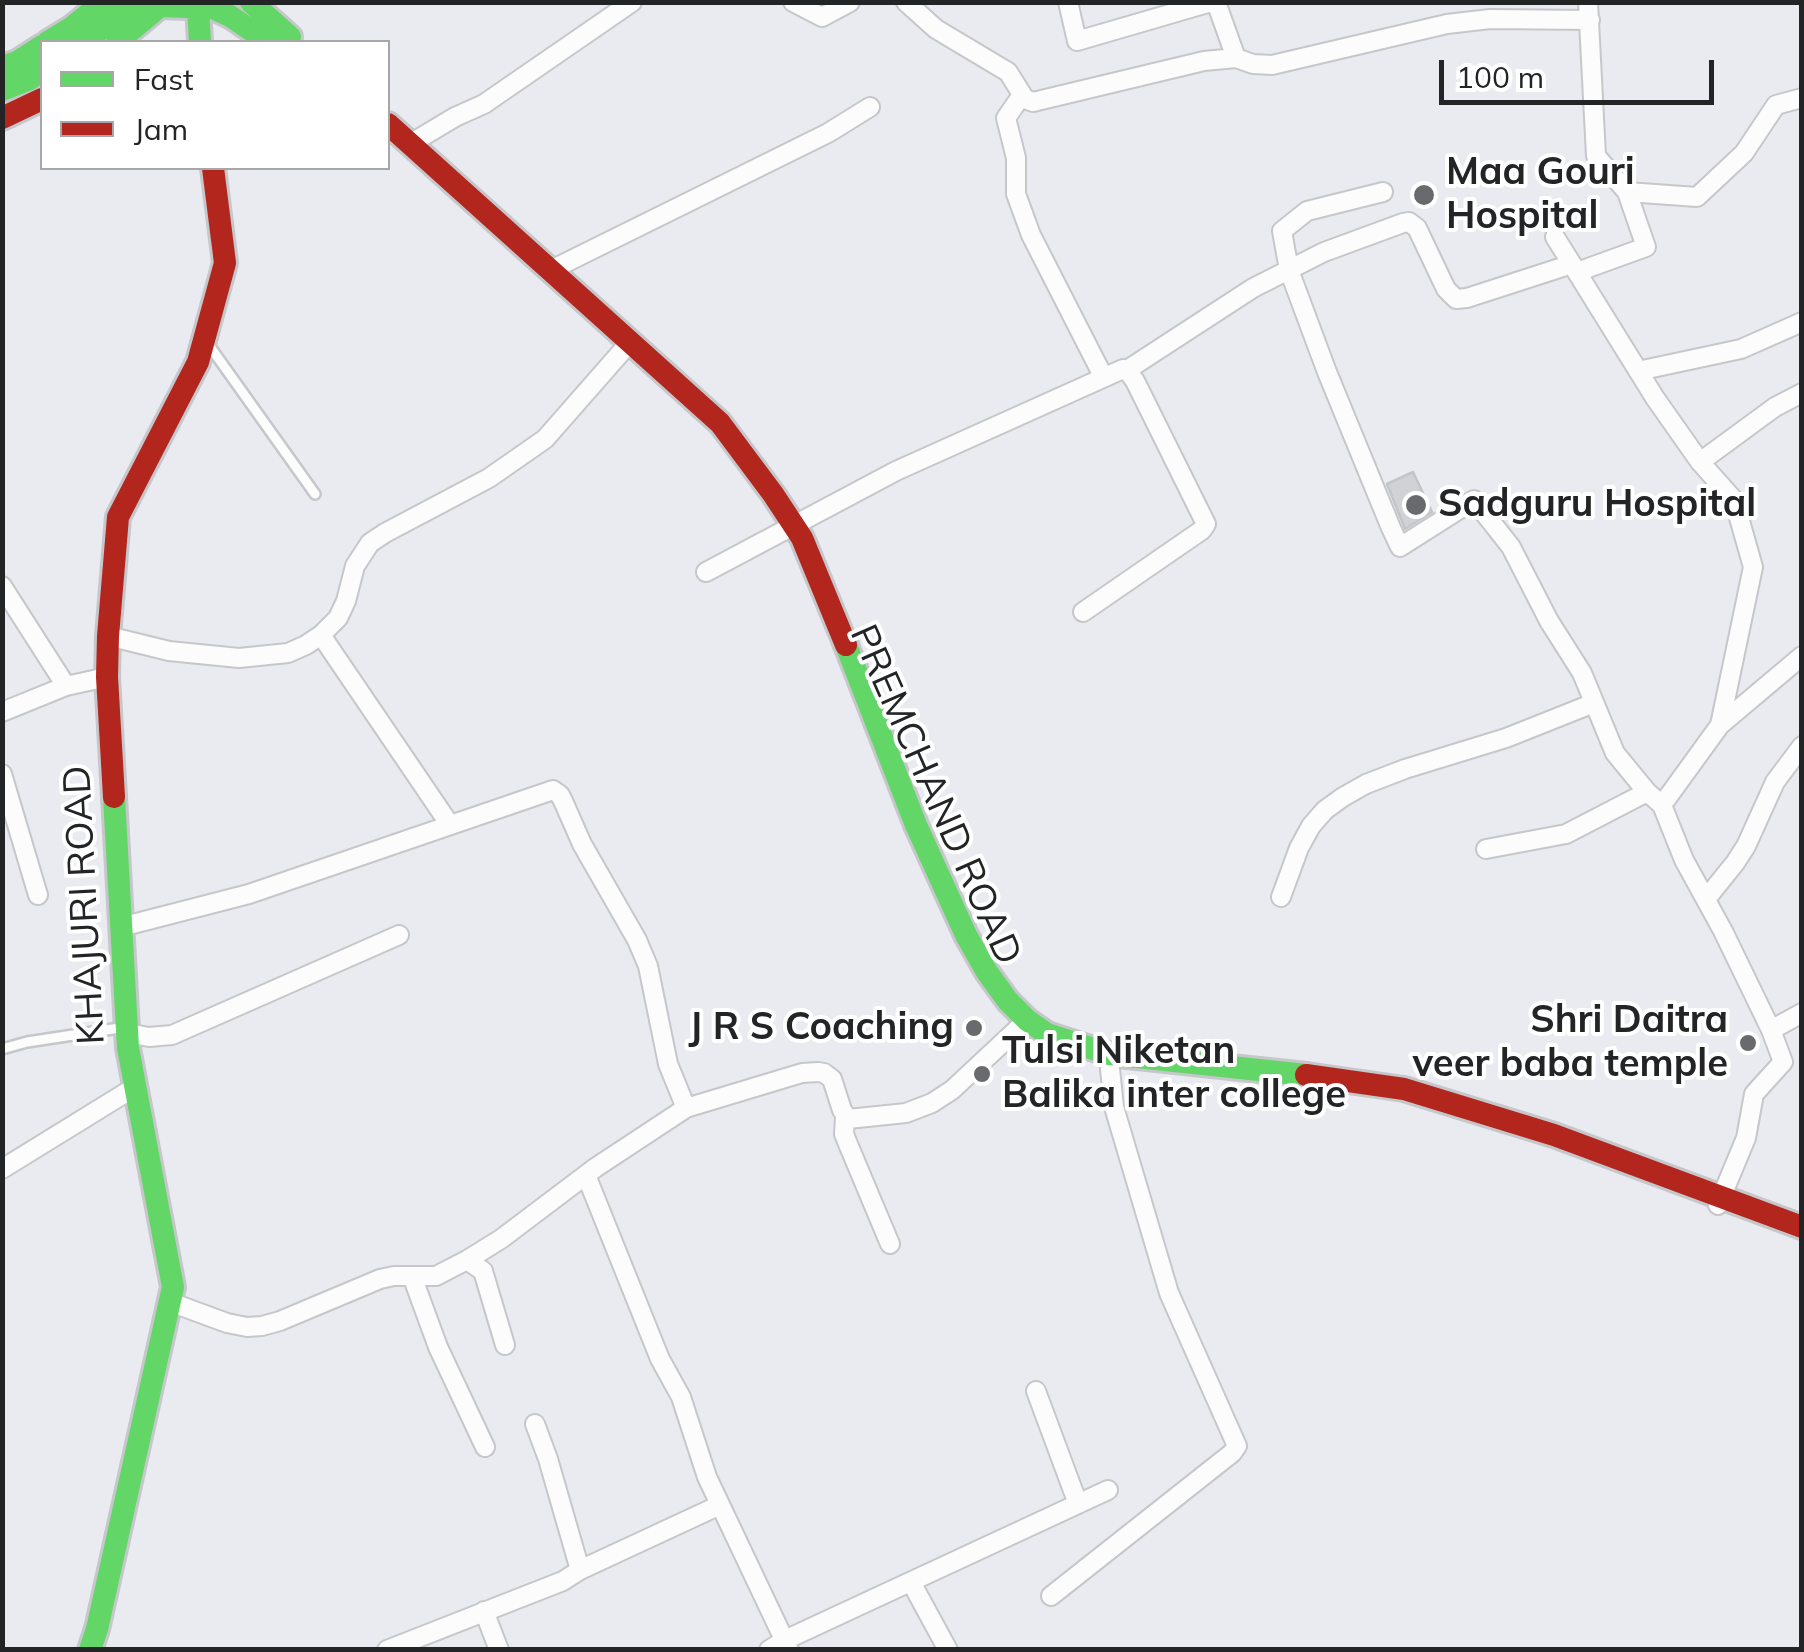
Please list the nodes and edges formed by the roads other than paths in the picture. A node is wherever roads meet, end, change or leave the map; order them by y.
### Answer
1 (103, 2) edge
2 (136, 2) edge
3 (251, 2) edge
4 (632, 2) edge
5 (793, 2) edge
6 (850, 2) edge
7 (906, 2) edge
8 (1068, 2) edge
9 (1214, 2) edge
10 (163, 4) edge
11 (198, 7) junction
12 (1589, 11) edge
13 (292, 39) edge
14 (53, 40) edge
15 (87, 40) edge
16 (119, 40) edge
17 (200, 40) edge
18 (40, 48) edge
19 (1236, 58) junction
20 (2, 67) edge
21 (40, 72) edge
22 (2, 90) edge
23 (1022, 95) junction
24 (1802, 98) edge
25 (40, 100) edge
26 (870, 107) dead end
27 (2, 118) edge
28 (390, 126) edge
29 (410, 144) junction
30 (213, 170) edge
31 (1383, 192) dead end
32 (1627, 192) junction
33 (1555, 237) dead end
34 (1574, 268) junction
35 (551, 270) junction
36 (1290, 270) junction
37 (1802, 322) edge
38 (204, 338) junction
39 (631, 342) junction
40 (1127, 370) junction
41 (1638, 372) junction
42 (1103, 376) junction
43 (1802, 393) edge
44 (1700, 462) junction
45 (315, 494) dead end
46 (786, 530) junction
47 (706, 572) dead end
48 (2, 586) edge
49 (1083, 612) dead end
50 (321, 635) junction
51 (108, 636) junction
52 (1802, 656) edge
53 (107, 677) junction
54 (66, 686) junction
55 (1594, 703) junction
56 (2, 712) edge
57 (1720, 725) junction
58 (1802, 746) edge
59 (2, 774) edge
60 (1647, 792) junction
61 (1662, 805) junction
62 (450, 826) junction
63 (1486, 849) dead end
64 (38, 895) dead end
65 (1282, 897) dead end
66 (1706, 899) junction
67 (121, 927) junction
68 (399, 935) dead end
69 (1802, 1013) edge
70 (1020, 1026) junction
71 (126, 1030) junction
72 (1771, 1030) junction
73 (2, 1049) edge
74 (1110, 1069) junction
75 (135, 1087) junction
76 (686, 1108) junction
77 (845, 1117) junction
78 (2, 1169) edge
79 (586, 1175) junction
80 (1718, 1204) junction
81 (1802, 1228) edge
82 (1802, 1243) edge
83 (890, 1244) dead end
84 (467, 1260) junction
85 (412, 1276) junction
86 (170, 1302) junction
87 (505, 1345) dead end
88 (1036, 1391) dead end
89 (535, 1424) dead end
90 (484, 1447) dead end
91 (1108, 1490) dead end
92 (1078, 1504) junction
93 (720, 1505) junction
94 (580, 1570) junction
95 (912, 1582) junction
96 (1051, 1596) dead end
97 (484, 1611) junction
98 (781, 1646) edge
99 (90, 1650) edge
100 (386, 1650) edge
101 (499, 1650) edge
102 (948, 1650) edge

1 - 14 main road
2 - 15 main road
3 - 13 main road
4 - 29 street
5 - 6 street
7 - 23 street
8 - 9 street
9 - 19 street
10 - 11 main road
10 - 16 main road
11 - 13 main road
11 - 17 main road
12 - 19 street
12 - 32 street
18 - 20 main road
19 - 23 street
21 - 22 main road
23 - 42 street
24 - 32 street
25 - 27 main road
26 - 35 street
28 - 29 main road, PREMCHAND ROAD
29 - 35 main road, PREMCHAND ROAD
30 - 38 main road, KHAJURI ROAD
31 - 36 street
32 - 34 street
33 - 34 street
34 - 36 street
34 - 41 street
35 - 39 main road, PREMCHAND ROAD
36 - 40 street
36 - 55 street
37 - 41 street
38 - 45 lane
38 - 51 main road, KHAJURI ROAD
39 - 46 main road, PREMCHAND ROAD
39 - 50 street
40 - 42 street
40 - 49 street
41 - 44 street
42 - 46 street
43 - 44 street
44 - 57 street
46 - 47 street
46 - 70 main road, PREMCHAND ROAD
48 - 54 street
50 - 51 street
50 - 62 street
51 - 53 main road, KHAJURI ROAD
52 - 57 street
53 - 54 street
53 - 67 main road, KHAJURI ROAD
54 - 56 street
55 - 60 street
55 - 65 street
57 - 61 street
58 - 66 street
59 - 64 street
60 - 61 street
60 - 63 street
61 - 66 street
62 - 67 street
62 - 76 street
66 - 72 street
67 - 71 main road, KHAJURI ROAD
68 - 71 street
69 - 72 street
70 - 74 main road, PREMCHAND ROAD
70 - 77 street
70 - 80 main road, PREMCHAND ROAD
71 - 73 lane
71 - 75 main road, KHAJURI ROAD
72 - 80 street
74 - 80 main road, PREMCHAND ROAD
74 - 96 street
75 - 78 street
75 - 86 main road, KHAJURI ROAD
76 - 77 street
76 - 79 street
77 - 83 street
79 - 84 street
79 - 93 street
80 - 81 main road, PREMCHAND ROAD
80 - 82 main road, PREMCHAND ROAD
84 - 85 street
84 - 87 street
85 - 86 street
85 - 90 street
86 - 99 main road, KHAJURI ROAD
88 - 92 street
89 - 94 street
91 - 92 street
92 - 95 street
93 - 94 street
93 - 98 street
94 - 97 street
95 - 98 street
95 - 102 street
97 - 100 street
97 - 101 street

